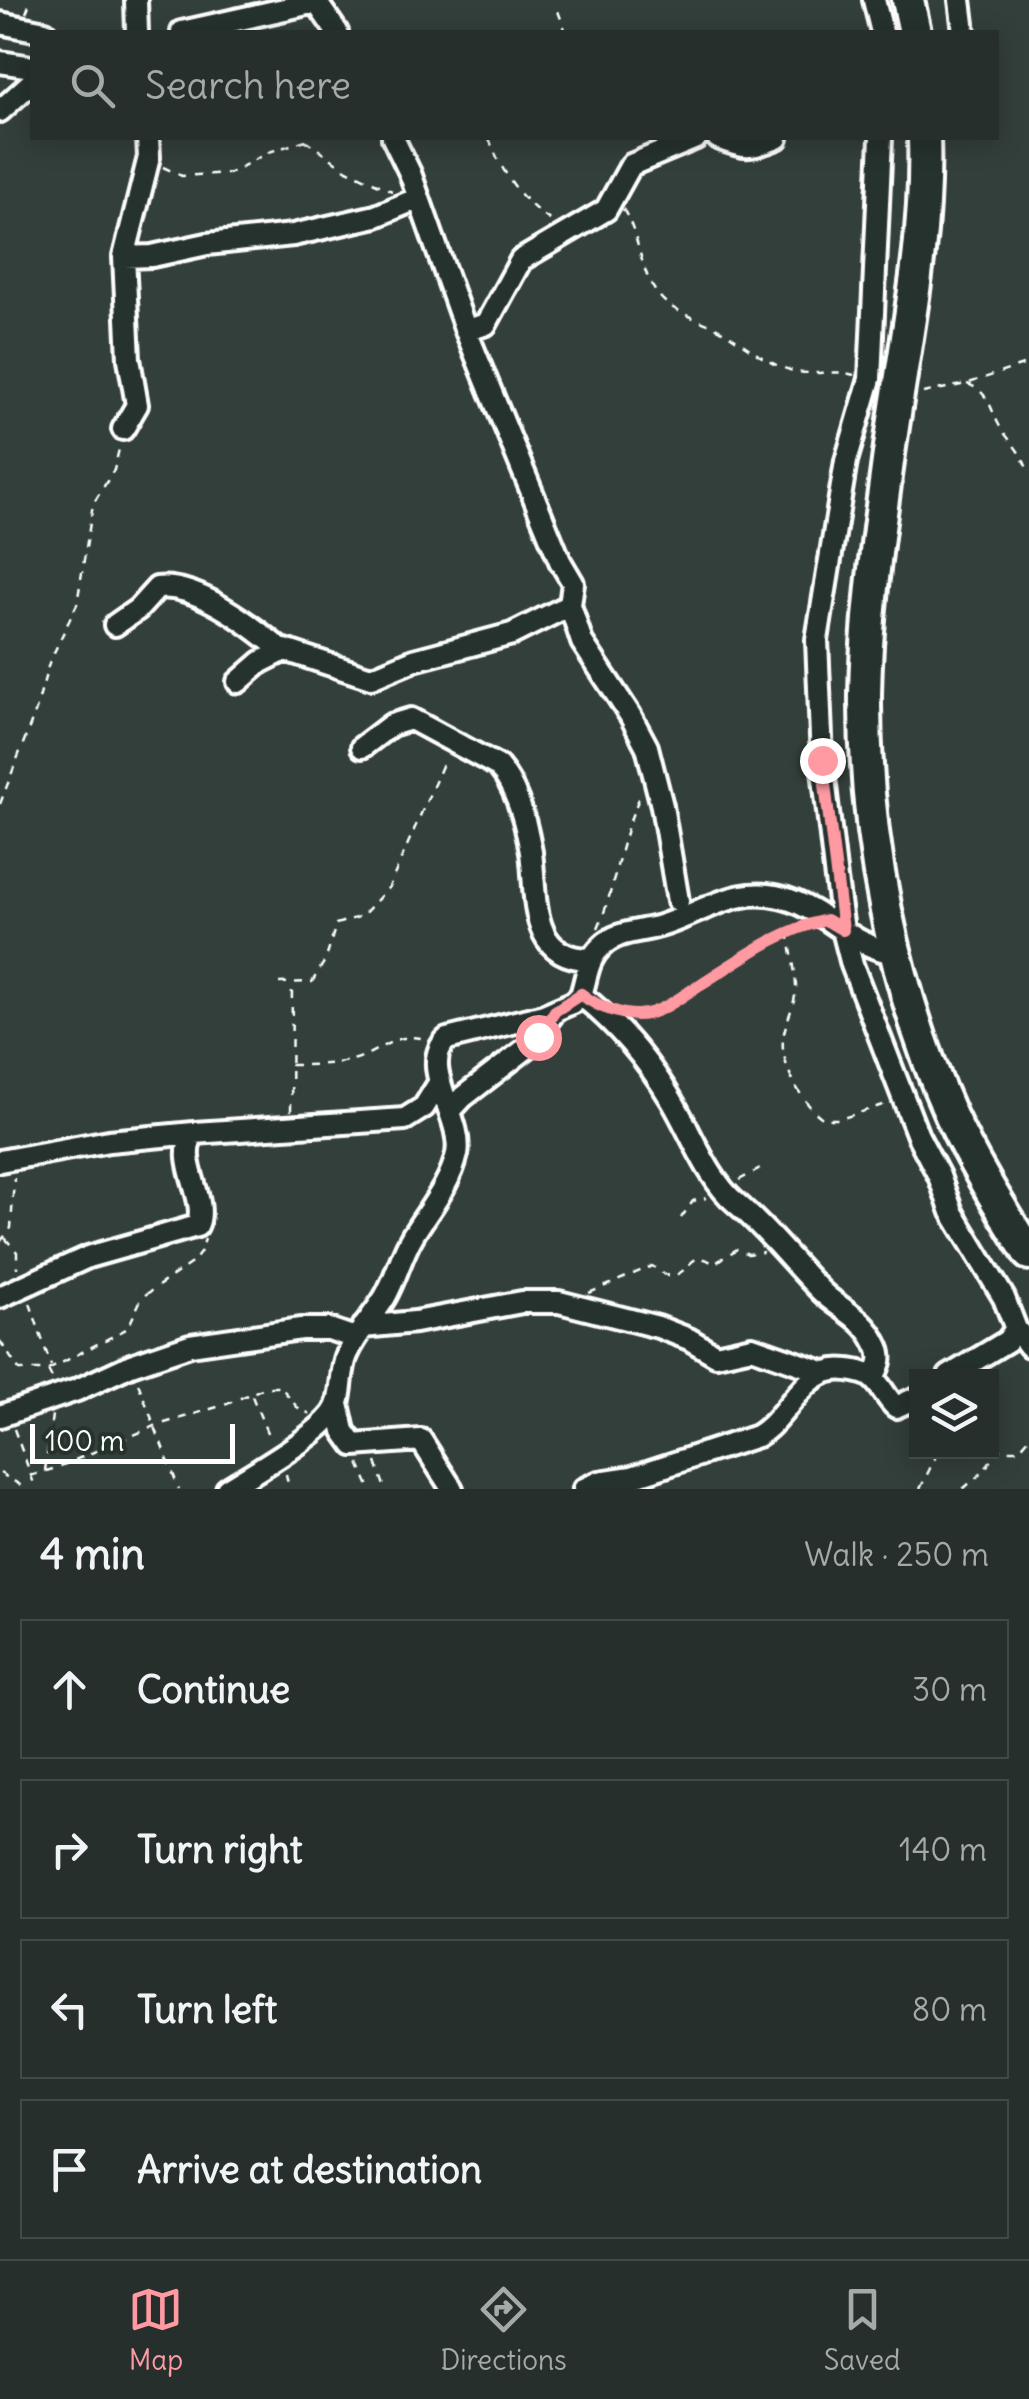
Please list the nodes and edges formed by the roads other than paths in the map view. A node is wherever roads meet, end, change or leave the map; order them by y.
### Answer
1 (136, 0) edge
2 (874, 0) edge
3 (908, 0) edge
4 (960, 0) edge
5 (315, 1) edge
6 (0, 22) edge
7 (36, 30) edge
8 (138, 30) edge
9 (191, 30) edge
10 (336, 30) edge
11 (882, 30) edge
12 (915, 30) edge
13 (964, 30) edge
14 (0, 62) edge
15 (30, 66) edge
16 (30, 84) edge
17 (0, 111) edge
18 (394, 140) edge
19 (691, 140) edge
20 (723, 140) edge
21 (773, 140) edge
22 (880, 140) edge
23 (924, 140) edge
24 (149, 147) edge
25 (415, 199) junction
26 (124, 257) junction
27 (466, 331) junction
28 (883, 388) junction
29 (123, 429) road end
30 (570, 605) junction
31 (114, 625) dead end
32 (281, 650) junction
33 (238, 682) dead end
34 (362, 746) dead end
35 (687, 906) junction
36 (834, 925) junction
37 (895, 953) junction
38 (586, 957) junction
39 (588, 995) junction
40 (555, 1011) junction
41 (439, 1083) junction
42 (450, 1112) junction
43 (194, 1133) junction
44 (10, 1159) edge
45 (1029, 1254) edge
46 (0, 1297) edge
47 (1016, 1329) junction
48 (359, 1332) junction
49 (1029, 1346) edge
50 (961, 1369) edge
51 (823, 1372) junction
52 (873, 1378) junction
53 (909, 1402) edge
54 (338, 1404) junction
55 (4, 1414) edge
56 (227, 1489) edge
57 (452, 1489) edge
58 (584, 1489) edge

1 - 8 street
2 - 11 street
3 - 12 highway
4 - 13 street
5 - 9 street
5 - 10 street
6 - 7 street
14 - 15 street
16 - 17 street
18 - 25 street
19 - 27 street
20 - 21 street
22 - 28 street
23 - 28 highway
24 - 26 street
25 - 26 street
25 - 27 street
26 - 29 street
27 - 30 street
28 - 36 street
28 - 37 highway
30 - 32 street
30 - 35 street
31 - 32 street
32 - 33 street
34 - 38 street
35 - 36 street
35 - 38 street
36 - 37 street
36 - 47 street
37 - 45 highway
38 - 39 street
39 - 40 street
39 - 52 street
40 - 41 street
40 - 42 street
41 - 42 street
41 - 43 street
42 - 48 street
43 - 44 street
43 - 46 street
47 - 49 street
47 - 50 street
48 - 51 street
48 - 54 street
48 - 55 street
51 - 52 street
51 - 58 street
52 - 53 street
54 - 56 street
54 - 57 street

